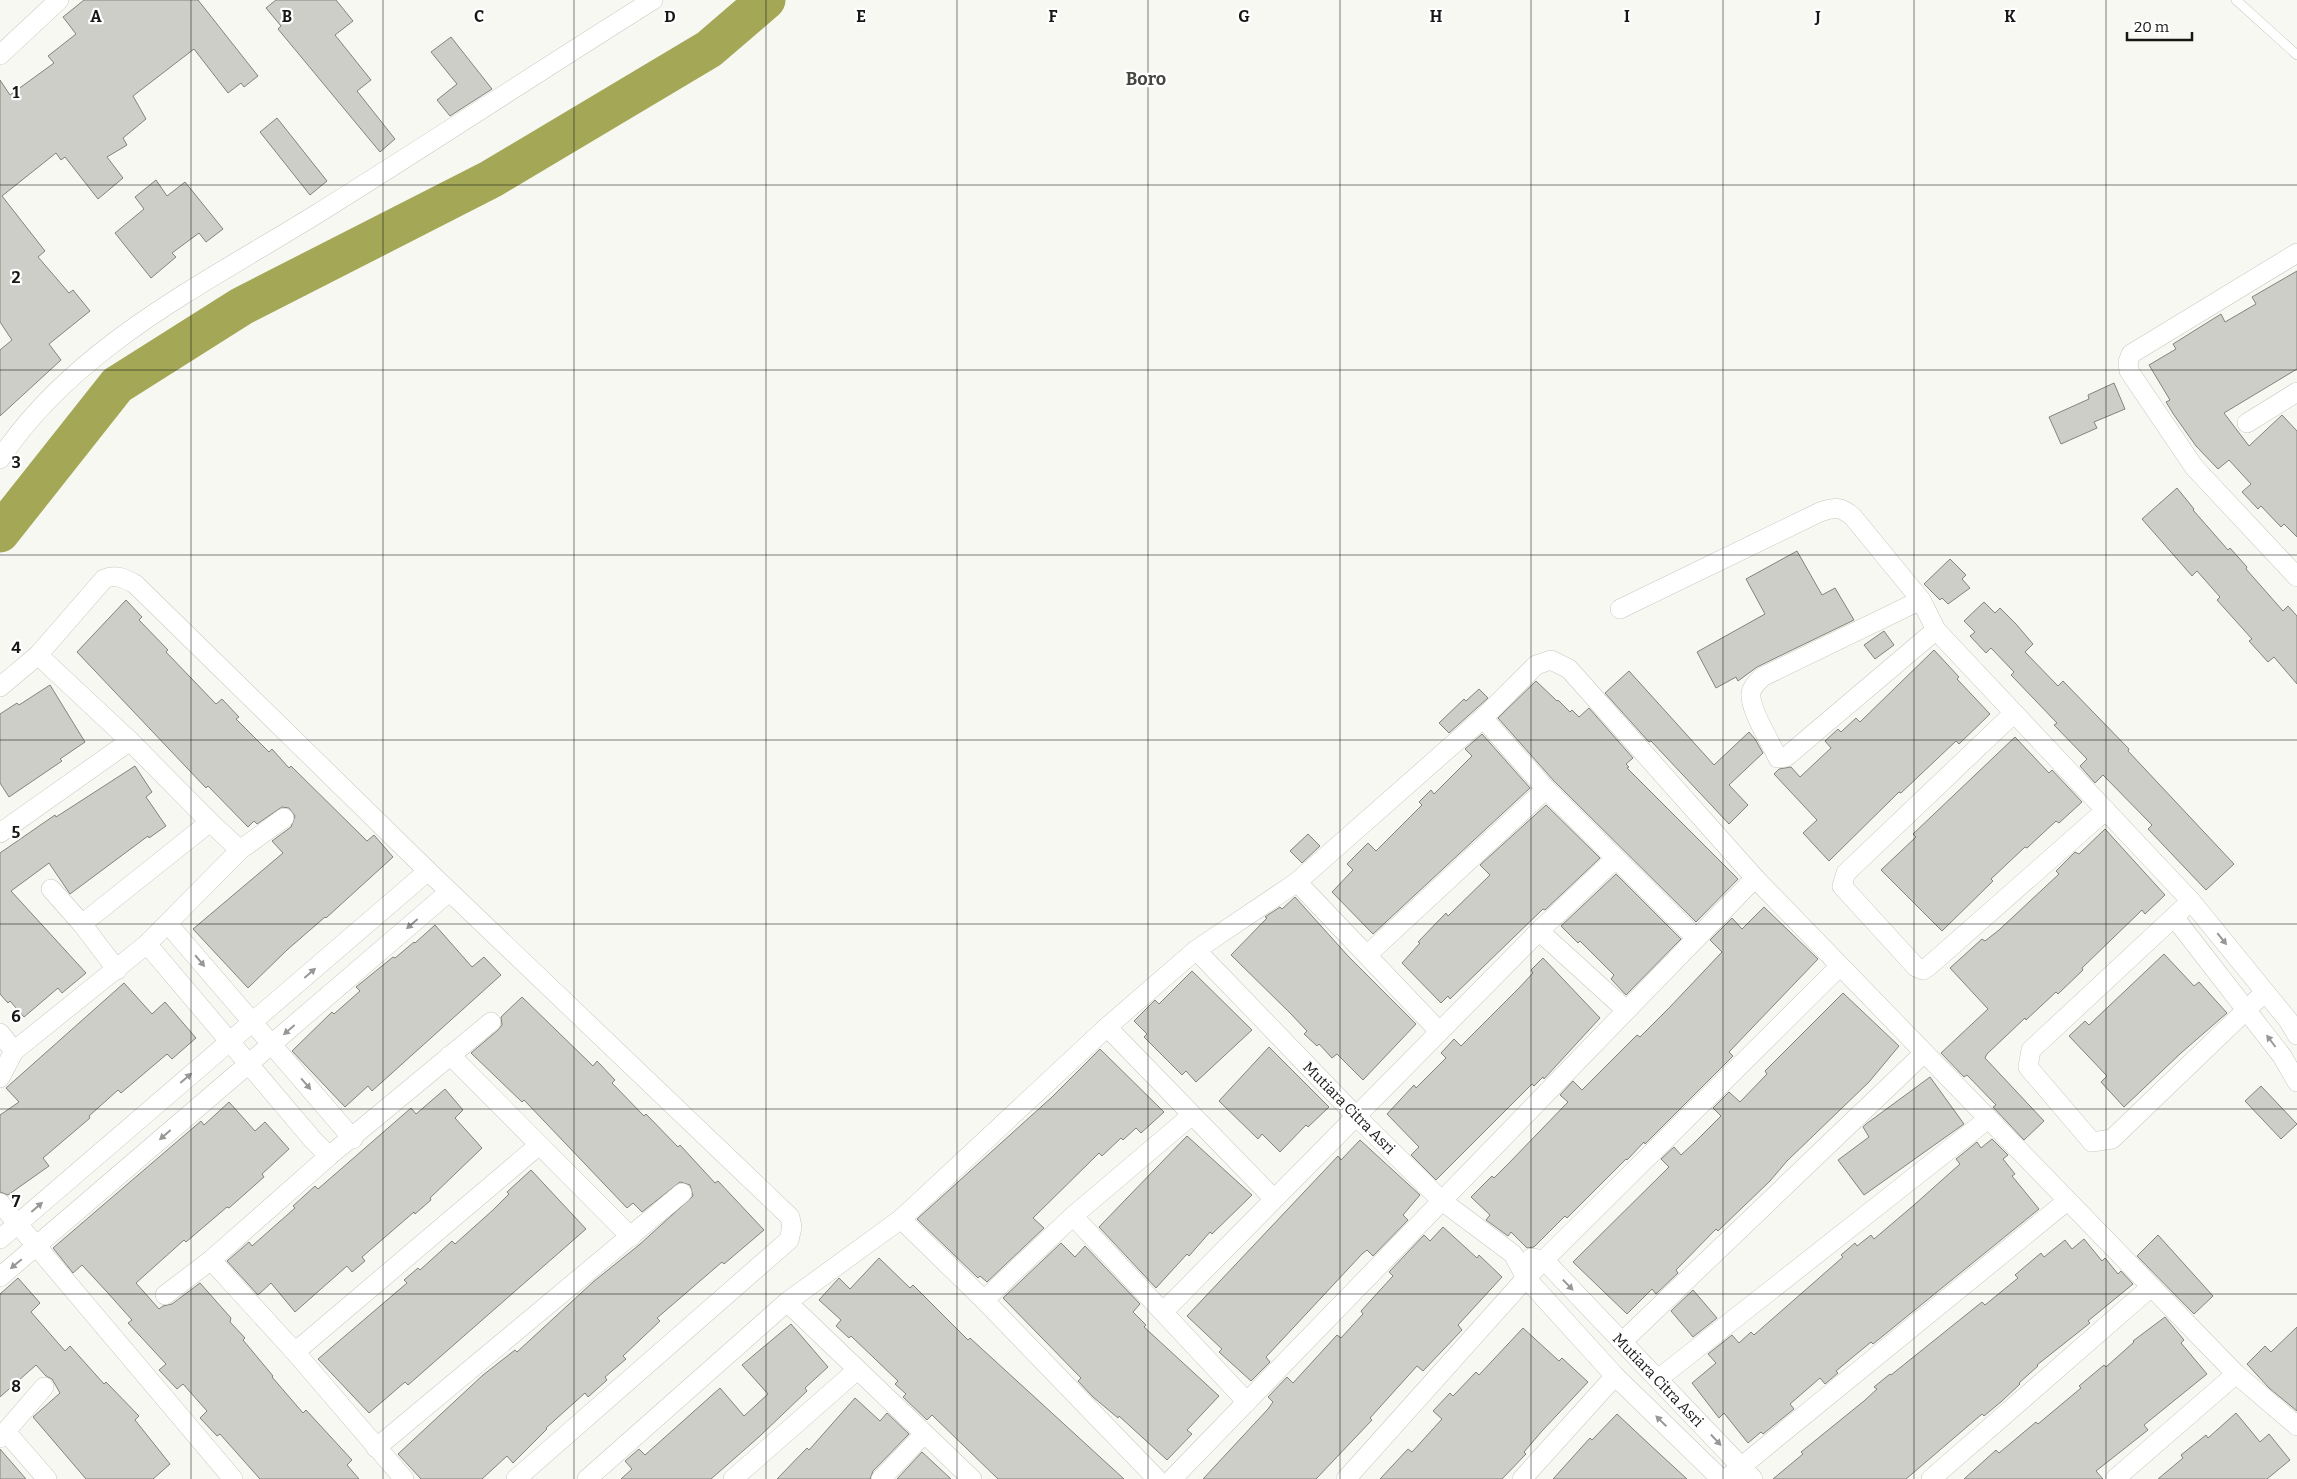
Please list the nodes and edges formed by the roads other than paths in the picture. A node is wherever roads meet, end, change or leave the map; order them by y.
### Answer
1 (59, 0) edge
2 (653, 0) edge
3 (2236, 0) edge
4 (0, 55) edge
5 (2297, 55) edge
6 (2297, 253) edge
7 (2297, 392) edge
8 (2247, 423) dead end
9 (0, 459) edge
10 (2297, 577) edge
11 (1922, 600) junction
12 (1620, 609) dead end
13 (1936, 630) junction
14 (38, 655) junction
15 (0, 687) edge
16 (2014, 713) junction
17 (1484, 718) junction
18 (130, 741) junction
19 (1546, 789) junction
20 (2106, 810) junction
21 (284, 818) dead end
22 (210, 822) junction
23 (0, 833) edge
24 (240, 850) junction
25 (1614, 859) junction
26 (428, 871) junction
27 (1755, 878) junction
28 (1297, 882) junction
29 (51, 889) dead end
30 (449, 892) junction
31 (2192, 901) junction
32 (2174, 918) junction
33 (82, 924) junction
34 (168, 924) junction
35 (1539, 931) junction
36 (1696, 938) junction
37 (147, 944) junction
38 (1196, 950) junction
39 (1367, 955) junction
40 (1840, 966) junction
41 (117, 970) junction
42 (2265, 992) junction
43 (1626, 1010) junction
44 (2247, 1010) junction
45 (491, 1022) dead end
46 (252, 1023) junction
47 (1107, 1028) junction
48 (1439, 1032) junction
49 (0, 1033) edge
50 (2297, 1035) edge
51 (229, 1041) junction
52 (272, 1045) junction
53 (14, 1051) junction
54 (1924, 1053) junction
55 (450, 1055) junction
56 (249, 1063) junction
57 (0, 1078) edge
58 (2297, 1082) edge
59 (1192, 1114) junction
60 (1356, 1116) junction
61 (1988, 1119) junction
62 (353, 1139) junction
63 (540, 1145) junction
64 (329, 1156) junction
65 (682, 1193) dead end
66 (1274, 1199) junction
67 (1442, 1201) junction
68 (2067, 1201) junction
69 (0, 1203) edge
70 (1073, 1216) junction
71 (901, 1220) junction
72 (18, 1224) junction
73 (631, 1237) junction
74 (0, 1238) edge
75 (37, 1246) junction
76 (1513, 1254) junction
77 (211, 1260) junction
78 (1544, 1260) junction
79 (0, 1277) edge
80 (1526, 1278) junction
81 (2151, 1287) junction
82 (165, 1295) dead end
83 (984, 1300) junction
84 (787, 1302) junction
85 (1163, 1312) junction
86 (1622, 1342) junction
87 (294, 1352) junction
88 (857, 1370) junction
89 (2236, 1374) junction
90 (1615, 1376) junction
91 (1658, 1379) junction
92 (44, 1387) dead end
93 (1247, 1402) junction
94 (2297, 1426) edge
95 (924, 1434) junction
96 (3, 1435) edge
97 (376, 1448) junction
98 (1748, 1473) edge
99 (1348, 1478) edge
100 (47, 1479) edge
101 (233, 1479) edge
102 (404, 1479) edge
103 (516, 1479) edge
104 (587, 1479) edge
105 (732, 1479) edge
106 (881, 1479) edge
107 (972, 1479) edge
108 (1157, 1479) edge
109 (1172, 1479) edge
110 (1522, 1479) edge
111 (1721, 1479) edge
112 (1726, 1479) edge
113 (1931, 1479) edge
114 (2115, 1479) edge

1 - 4 street
2 - 9 street
3 - 5 lane
6 - 10 street
7 - 8 street
11 - 12 street
11 - 13 street
11 - 13 street
13 - 16 street
14 - 15 street
14 - 18 street
14 - 26 street
16 - 20 street
16 - 20 street
17 - 19 street
17 - 27 street
17 - 28 street
18 - 22 street
18 - 23 street
19 - 25 street
19 - 39 street
20 - 31 street
21 - 24 street
22 - 24 street
22 - 33 street
24 - 34 street
25 - 35 street
25 - 36 street
26 - 30 street
46 -> 26 street
27 - 36 street
27 - 40 street
28 - 38 street
28 - 39 street
29 - 33 street
30 -> 52 street
30 - 103 street
31 - 32 street
31 -> 42 street
32 - 44 street
32 - 44 street
33 - 41 street
34 - 37 street
34 -> 46 street
35 - 43 street
35 - 48 street
36 - 43 street
37 - 41 street
37 - 51 street
38 - 47 street
38 - 60 street, Mutiara Citra Asri
39 - 48 street
40 - 54 street
40 - 78 street
41 - 53 street
42 - 44 street
42 - 50 street
43 - 67 street
58 -> 44 street
45 - 55 street
46 - 51 street
46 - 52 street
47 - 59 street
47 - 71 street
48 - 60 street
49 - 53 street
51 - 56 street
72 -> 51 street
52 - 56 street
52 -> 62 street
53 - 57 street
54 - 61 street
54 - 86 street
55 - 62 street
55 - 63 street
56 - 64 street
56 -> 75 street
59 - 66 street
59 - 70 street
60 - 66 street
60 - 67 street, Mutiara Citra Asri
61 - 68 street
61 - 91 street
62 - 64 street
63 - 73 street
63 - 87 street
64 - 77 street
65 - 73 street
66 - 85 street
67 - 76 street, Mutiara Citra Asri
67 - 93 street
68 - 81 street
68 - 98 street
69 - 72 street
70 - 83 street
70 - 85 street
71 - 83 street
71 - 84 street
72 - 74 street
72 - 75 street
73 - 97 street
75 -> 79 street
75 - 101 street
76 - 78 street, Mutiara Citra Asri
76 - 80 street, Mutiara Citra Asri
77 - 82 street
77 - 87 street
78 - 80 street
78 -> 86 street, Mutiara Citra Asri
80 - 90 street, Mutiara Citra Asri
80 - 99 street
81 - 89 street
81 - 113 street
83 - 108 street
84 - 88 street
84 - 104 street
85 - 93 street
86 - 91 street, Mutiara Citra Asri
87 - 97 street
88 - 95 street
88 - 105 street
89 - 94 street
89 - 114 street
90 - 110 street
111 -> 90 street, Mutiara Citra Asri
91 -> 98 street, Mutiara Citra Asri
92 - 96 street
93 - 109 street
95 - 106 street
95 - 107 street
96 - 100 street
97 - 102 street
98 - 112 street

